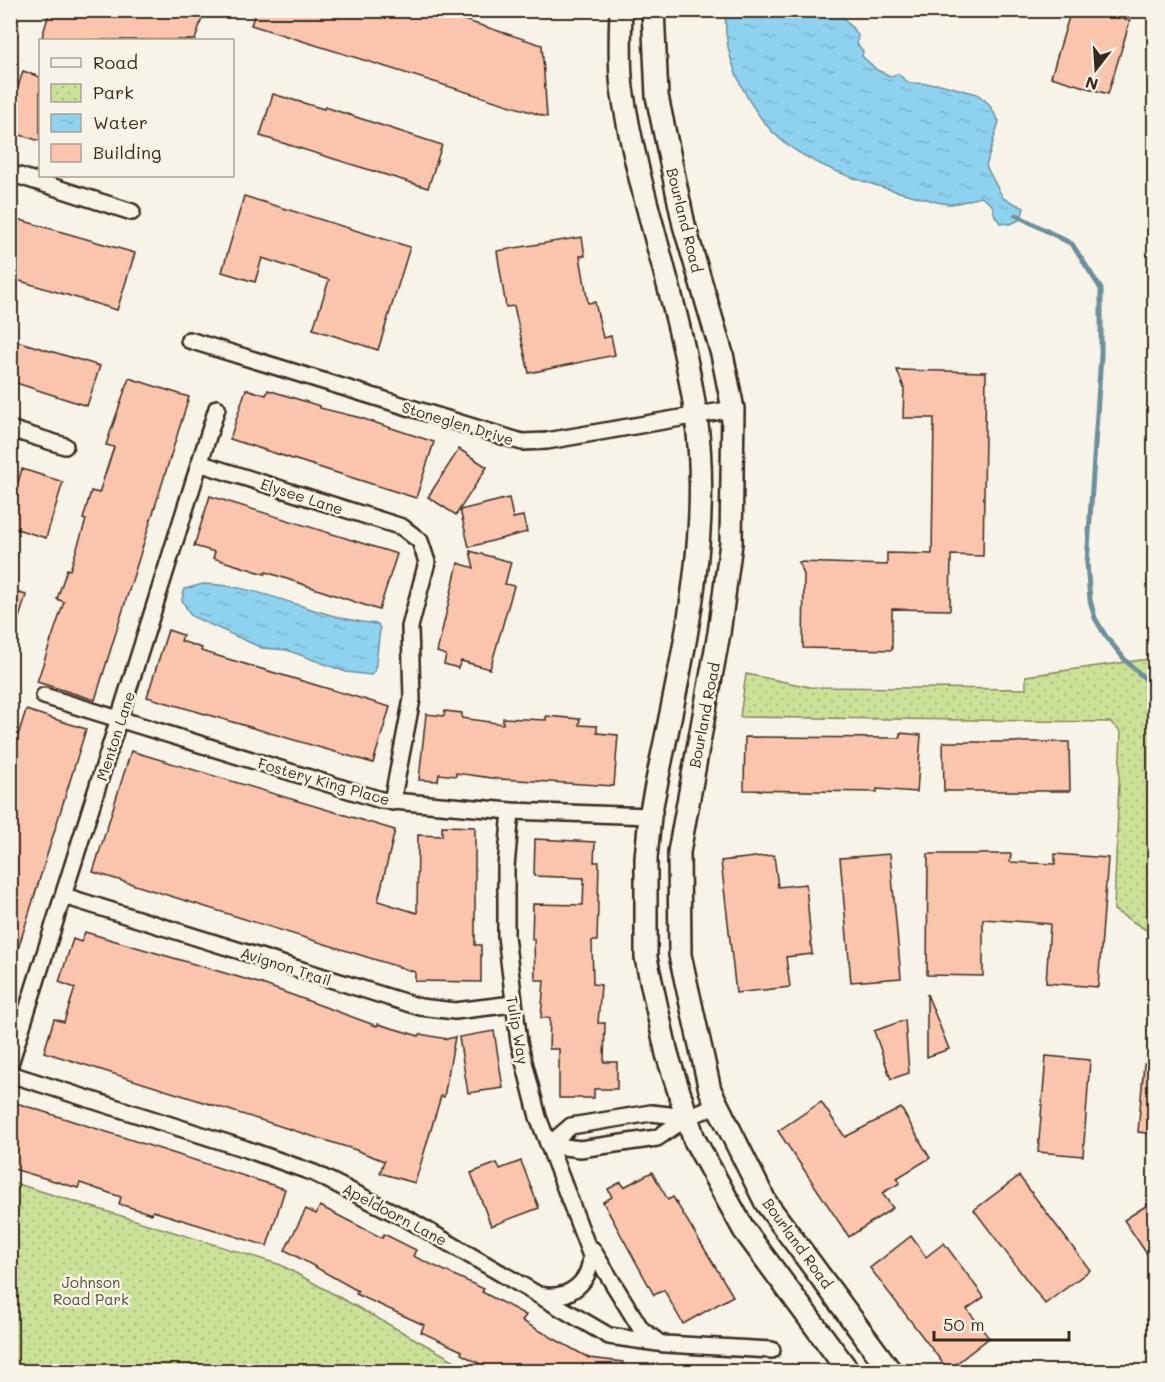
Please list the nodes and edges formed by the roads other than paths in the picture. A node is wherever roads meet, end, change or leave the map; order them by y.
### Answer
1 (621, 10) edge
2 (653, 10) edge
3 (10, 173) edge
4 (132, 212) dead end
5 (189, 340) dead end
6 (217, 408) dead end
7 (733, 409) junction
8 (696, 417) junction
9 (10, 429) edge
10 (65, 446) dead end
11 (202, 465) junction
12 (44, 696) dead end
13 (120, 719) junction
14 (392, 802) junction
15 (511, 811) junction
16 (650, 816) junction
17 (64, 896) junction
18 (513, 1004) junction
19 (10, 1064) edge
20 (10, 1074) edge
21 (717, 1105) junction
22 (688, 1117) junction
23 (549, 1145) junction
24 (586, 1239) junction
25 (532, 1291) junction
26 (665, 1344) junction
27 (772, 1350) dead end
28 (849, 1371) edge
29 (891, 1371) edge

1 - 8 main road
2 - 7 main road, Bourland Road
3 - 4 street
5 - 8 street, Stoneglen Drive
6 - 11 street, Menton Lane
7 - 8 street, Stoneglen Drive
7 - 21 main road, Bourland Road
8 - 16 main road
9 - 10 street
11 - 13 street, Menton Lane
11 - 14 street, Elysee Lane
12 - 13 street, Fostery King Place
13 - 14 street, Fostery King Place
13 - 17 street, Menton Lane
14 - 15 street, Fostery King Place
15 - 16 street, Fostery King Place
15 - 18 street, Tulip Way
16 - 22 main road
17 - 18 street, Avignon Trail
17 - 19 street, Menton Lane
18 - 23 street, Tulip Way
20 - 25 street, Apeldoorn Lane
21 - 22 street
21 - 29 main road, Bourland Road
22 - 23 street
22 - 23 street
22 - 28 main road
23 - 24 street, Tulip Way
24 - 25 street, Tulip Way
24 - 26 street, Tulip Way
25 - 26 street, Apeldoorn Lane
26 - 27 street, Apeldoorn Lane

